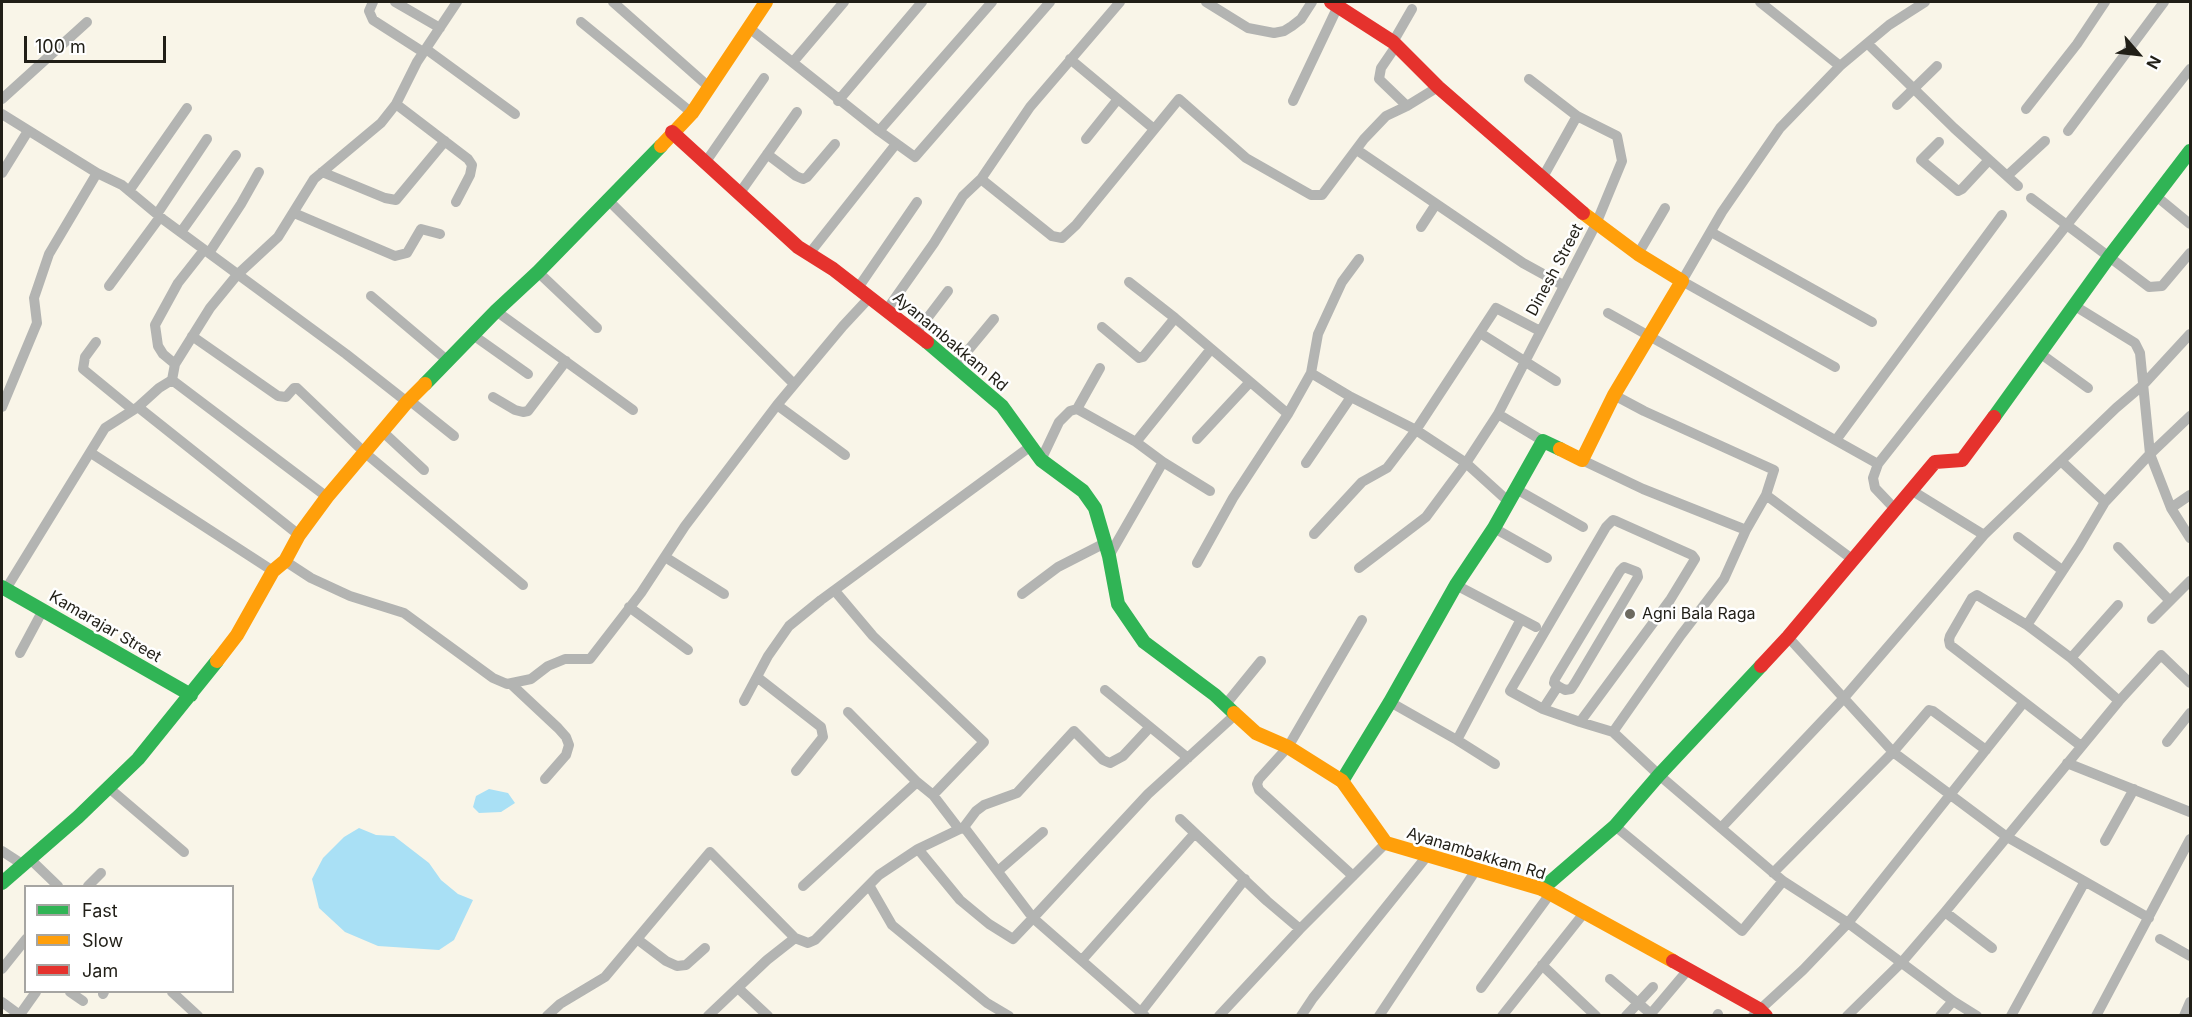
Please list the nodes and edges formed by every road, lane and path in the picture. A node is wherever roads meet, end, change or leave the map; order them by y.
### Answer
1 (373, 2) edge
2 (395, 2) edge
3 (457, 2) edge
4 (613, 2) edge
5 (766, 2) edge
6 (844, 2) edge
7 (922, 2) edge
8 (992, 2) edge
9 (1050, 2) edge
10 (1120, 2) edge
11 (1206, 2) edge
12 (1312, 2) edge
13 (1760, 2) edge
14 (1925, 2) edge
15 (2105, 2) edge
16 (2164, 2) edge
17 (1335, 3) edge
18 (1412, 9) dead end
19 (87, 22) dead end
20 (581, 22) dead end
21 (748, 27) junction
22 (440, 28) junction
23 (1395, 44) junction
24 (1868, 44) junction
25 (425, 50) junction
26 (1070, 59) junction
27 (792, 62) junction
28 (1840, 66) junction
29 (1937, 66) dead end
30 (2190, 69) edge
31 (764, 78) dead end
32 (1529, 79) dead end
33 (709, 87) junction
34 (1438, 87) junction
35 (1914, 89) junction
36 (2, 99) edge
37 (1118, 99) junction
38 (838, 101) junction
39 (1293, 101) dead end
40 (396, 104) junction
41 (1897, 105) dead end
42 (1407, 106) junction
43 (187, 108) dead end
44 (2026, 109) dead end
45 (797, 112) dead end
46 (692, 113) junction
47 (2, 114) edge
48 (516, 114) dead end
49 (1577, 116) junction
50 (1154, 129) junction
51 (28, 131) junction
52 (879, 131) junction
53 (2068, 131) dead end
54 (672, 132) junction
55 (207, 139) dead end
56 (1086, 139) dead end
57 (445, 141) junction
58 (2045, 141) dead end
59 (1938, 142) dead end
60 (836, 144) dead end
61 (896, 144) junction
62 (1357, 150) junction
63 (2190, 151) edge
64 (767, 154) junction
65 (236, 155) dead end
66 (1989, 160) junction
67 (705, 163) junction
68 (97, 172) junction
69 (259, 172) dead end
70 (322, 172) junction
71 (2, 173) edge
72 (2007, 176) junction
73 (1543, 177) junction
74 (981, 179) junction
75 (2018, 186) dead end
76 (129, 191) junction
77 (739, 194) junction
78 (2156, 196) junction
79 (2031, 198) dead end
80 (607, 199) junction
81 (456, 202) dead end
82 (917, 202) dead end
83 (1436, 204) junction
84 (1665, 208) dead end
85 (294, 213) junction
86 (159, 215) junction
87 (2002, 215) dead end
88 (1596, 224) junction
89 (2190, 224) edge
90 (2068, 226) junction
91 (1421, 227) dead end
92 (180, 232) junction
93 (1711, 232) junction
94 (440, 234) dead end
95 (206, 252) junction
96 (2190, 253) edge
97 (809, 254) junction
98 (1638, 254) junction
99 (2109, 257) junction
100 (1359, 258) dead end
101 (538, 272) junction
102 (237, 275) junction
103 (1682, 280) junction
104 (1129, 282) dead end
105 (1563, 285) junction
106 (109, 286) dead end
107 (858, 288) junction
108 (948, 291) dead end
109 (371, 296) dead end
110 (870, 297) junction
111 (2076, 306) junction
112 (496, 311) junction
113 (886, 311) junction
114 (1608, 313) dead end
115 (1174, 318) junction
116 (994, 319) dead end
117 (1872, 322) dead end
118 (1101, 327) dead end
119 (597, 328) dead end
120 (1540, 331) junction
121 (916, 333) junction
122 (1480, 333) junction
123 (2190, 334) edge
124 (473, 335) junction
125 (192, 336) junction
126 (1648, 336) junction
127 (96, 342) dead end
128 (1211, 349) junction
129 (2041, 354) junction
130 (448, 361) junction
131 (566, 361) junction
132 (1525, 362) junction
133 (175, 364) junction
134 (955, 366) junction
135 (1836, 367) dead end
136 (1100, 368) dead end
137 (1311, 373) junction
138 (528, 374) dead end
139 (172, 380) junction
140 (1250, 381) junction
141 (1556, 381) dead end
142 (794, 384) junction
143 (2144, 385) junction
144 (2088, 388) dead end
145 (1614, 395) junction
146 (493, 397) dead end
147 (1351, 397) junction
148 (408, 401) junction
149 (777, 405) junction
150 (2, 407) edge
151 (136, 409) junction
152 (1077, 409) junction
153 (633, 410) dead end
154 (1288, 414) junction
155 (1498, 414) junction
156 (2190, 416) edge
157 (1416, 430) junction
158 (383, 432) junction
159 (454, 436) dead end
160 (1197, 439) dead end
161 (1836, 440) junction
162 (1543, 441) junction
163 (1136, 442) junction
164 (1031, 446) junction
165 (364, 452) junction
166 (91, 453) junction
167 (2150, 454) junction
168 (845, 455) dead end
169 (1041, 460) junction
170 (1582, 460) junction
171 (2061, 461) junction
172 (1163, 462) junction
173 (1466, 463) junction
174 (1306, 464) dead end
175 (1878, 464) junction
176 (424, 470) dead end
177 (1516, 489) junction
178 (1911, 490) junction
179 (1210, 491) dead end
180 (1766, 495) junction
181 (2190, 495) edge
182 (327, 497) junction
183 (1509, 502) junction
184 (2105, 502) junction
185 (2171, 508) junction
186 (1895, 509) junction
187 (1583, 527) dead end
188 (1494, 528) junction
189 (1746, 530) junction
190 (1314, 534) dead end
191 (299, 535) junction
192 (1984, 535) junction
193 (2018, 537) dead end
194 (2190, 538) edge
195 (2118, 548) dead end
196 (1107, 550) junction
197 (665, 556) junction
198 (1547, 558) dead end
199 (1852, 559) junction
200 (285, 561) junction
201 (1197, 563) dead end
202 (1359, 568) dead end
203 (2062, 570) junction
204 (273, 571) junction
205 (2190, 581) edge
206 (523, 585) dead end
207 (1456, 585) junction
208 (4, 588) edge
209 (835, 591) junction
210 (724, 594) dead end
211 (1022, 594) dead end
212 (2170, 601) junction
213 (2118, 605) dead end
214 (628, 607) junction
215 (43, 610) junction
216 (1521, 619) junction
217 (2152, 619) dead end
218 (1362, 620) dead end
219 (2027, 625) junction
220 (1536, 627) dead end
221 (1788, 637) junction
222 (688, 650) dead end
223 (20, 653) dead end
224 (2071, 658) junction
225 (1261, 661) dead end
226 (757, 677) junction
227 (2190, 683) edge
228 (511, 684) junction
229 (1558, 686) junction
230 (1105, 690) dead end
231 (191, 696) junction
232 (1843, 699) junction
233 (744, 701) dead end
234 (2120, 701) junction
235 (1390, 702) junction
236 (2024, 702) junction
237 (1226, 704) junction
238 (1543, 709) junction
239 (848, 712) dead end
240 (2190, 712) edge
241 (1236, 714) junction
242 (1580, 722) junction
243 (1150, 727) junction
244 (1613, 732) junction
245 (1457, 740) junction
246 (2167, 742) dead end
247 (1288, 747) junction
248 (2081, 747) junction
249 (1986, 750) junction
250 (1893, 752) junction
251 (1188, 758) junction
252 (2067, 763) junction
253 (1495, 764) dead end
254 (796, 771) dead end
255 (1659, 775) junction
256 (545, 779) dead end
257 (917, 782) junction
258 (1342, 782) junction
259 (109, 788) junction
260 (2134, 789) junction
261 (933, 795) junction
262 (1951, 796) junction
263 (2190, 812) edge
264 (1180, 819) dead end
265 (1615, 826) junction
266 (961, 828) junction
267 (1721, 828) junction
268 (1043, 832) dead end
269 (1196, 833) junction
270 (2007, 837) junction
271 (2190, 838) edge
272 (2105, 841) dead end
273 (1386, 843) junction
274 (918, 849) junction
275 (2, 851) edge
276 (184, 852) dead end
277 (1427, 856) junction
278 (25, 861) junction
279 (1476, 870) junction
280 (998, 871) junction
281 (101, 873) dead end
282 (1773, 873) junction
283 (1353, 876) junction
284 (1245, 879) junction
285 (1783, 881) junction
286 (2, 883) edge
287 (2084, 883) junction
288 (57, 885) edge
289 (89, 885) edge
290 (869, 885) junction
291 (803, 886) dead end
292 (1546, 891) junction
293 (1945, 912) junction
294 (1584, 913) junction
295 (1034, 918) junction
296 (2149, 918) junction
297 (1848, 923) junction
298 (1300, 929) junction
299 (795, 938) junction
300 (637, 939) junction
301 (2160, 939) dead end
302 (24, 942) edge
303 (705, 948) dead end
304 (1992, 948) dead end
305 (2190, 956) edge
306 (1082, 960) junction
307 (1902, 962) junction
308 (1542, 965) junction
309 (2, 969) edge
310 (1687, 971) junction
311 (1610, 979) dead end
312 (1653, 987) dead end
313 (738, 988) junction
314 (1481, 988) dead end
315 (35, 993) edge
316 (71, 993) edge
317 (173, 993) edge
318 (83, 1001) dead end
319 (1953, 1001) junction
320 (2, 1002) edge
321 (2190, 1002) edge
322 (1638, 1004) junction
323 (1759, 1013) edge
324 (1143, 1014) edge
325 (20, 1015) edge
326 (1502, 1015) edge
327 (1650, 1015) edge
328 (198, 1016) edge
329 (547, 1016) edge
330 (708, 1016) edge
331 (768, 1016) edge
332 (1009, 1016) edge
333 (1219, 1016) edge
334 (1301, 1016) edge
335 (1379, 1016) edge
336 (1596, 1016) edge
337 (1626, 1016) edge
338 (1847, 1016) edge
339 (1940, 1016) edge
340 (1977, 1016) edge
341 (2011, 1016) edge
342 (2096, 1016) edge
343 (2184, 1016) edge

1 - 25 street
2 - 22 street
3 - 22 street
4 - 33 street
5 - 21 street
6 - 27 street
7 - 38 street
8 - 52 street
9 - 61 street
10 - 26 street
11 - 12 street
13 - 28 street
14 - 24 street
15 - 44 street
16 - 53 street
17 - 23 street
17 - 39 street
18 - 23 street
19 - 36 street
20 - 46 street
21 - 27 street
21 - 33 street
22 - 25 street
23 - 34 street
23 - 42 street
24 - 28 street
24 - 35 street
25 - 40 street
25 - 48 street
26 - 37 street
26 - 74 street
27 - 38 street
28 - 93 street
29 - 35 street
30 - 90 street
31 - 67 street
32 - 49 street
33 - 46 street
34 - 42 street
34 - 73 street
35 - 41 street
35 - 66 street
37 - 50 street
37 - 56 street
38 - 52 street
40 - 57 street
40 - 70 street
42 - 62 street
43 - 76 street
45 - 64 street
46 - 54 street
47 - 51 street
49 - 73 street
49 - 88 street, Dinesh Street
50 - 62 street
50 - 74 street
51 - 68 street
51 - 71 street
52 - 61 street
54 - 67 street, Ayanambakkam Rd
54 - 80 street
55 - 86 street
57 - 70 street
57 - 81 street
58 - 72 street
59 - 66 street
60 - 64 street
61 - 97 street
62 - 83 street
63 - 78 street
64 - 77 street
65 - 92 street
66 - 72 street
67 - 77 street, Ayanambakkam Rd
68 - 76 street
68 - 150 street
69 - 95 street
70 - 85 street
72 - 75 street
73 - 88 street
74 - 113 street
76 - 86 street
77 - 97 street, Ayanambakkam Rd
78 - 89 street
78 - 99 street
79 - 90 street
80 - 101 street
80 - 142 street
82 - 107 street
83 - 91 street
83 - 105 street
84 - 98 street
85 - 94 street
85 - 102 street
86 - 92 street
86 - 106 street
87 - 161 street
88 - 98 street
88 - 105 street, Dinesh Street
90 - 99 street
90 - 175 street
92 - 95 street
93 - 103 street
93 - 117 street
95 - 102 street
95 - 133 street
96 - 99 street
97 - 107 street, Ayanambakkam Rd
98 - 103 street
99 - 111 street
100 - 137 street
101 - 112 street
101 - 119 street
102 - 125 street
102 - 148 street
103 - 126 street
103 - 135 street
104 - 115 street
105 - 120 street, Dinesh Street
107 - 110 street, Ayanambakkam Rd
108 - 121 street
109 - 130 street
110 - 113 street, Ayanambakkam Rd
110 - 142 street
111 - 129 street
111 - 143 street
112 - 124 street
112 - 131 street
113 - 121 street, Ayanambakkam Rd
114 - 126 street
115 - 118 street
115 - 128 street
116 - 134 street
120 - 122 street
120 - 132 street, Dinesh Street
121 - 134 street, Ayanambakkam Rd
122 - 132 street
122 - 157 street
123 - 143 street
124 - 130 street
124 - 138 street
125 - 133 street
125 - 165 street
126 - 145 street
126 - 161 street
127 - 151 street
128 - 140 street
128 - 163 street
129 - 144 street
129 - 178 street
130 - 148 street
131 - 146 street
131 - 153 street
132 - 141 street
132 - 155 street, Dinesh Street
133 - 139 street
134 - 164 street, Ayanambakkam Rd
136 - 152 street
137 - 147 street
137 - 154 street
139 - 151 street
139 - 182 street
140 - 154 street
140 - 160 street
142 - 149 street
143 - 167 street
143 - 171 street
145 - 170 street
145 - 180 street
147 - 157 street
147 - 174 street
148 - 158 street
148 - 159 street
149 - 168 street
149 - 197 street
151 - 166 street
151 - 191 street
152 - 163 street
152 - 169 street
154 - 201 street
155 - 162 street
155 - 173 street, Dinesh Street
156 - 167 street
157 - 173 street
157 - 190 street
158 - 165 street
158 - 176 street
161 - 175 street
162 - 170 street
162 - 177 street
163 - 172 street
164 - 169 street, Ayanambakkam Rd
164 - 209 street
165 - 182 street
165 - 206 street
166 - 204 street
166 - 208 street
167 - 184 street
167 - 185 street
169 - 196 street, Ayanambakkam Rd
170 - 189 street
171 - 184 street
171 - 192 street
172 - 179 street
172 - 196 street
173 - 183 street
173 - 202 street, Dinesh Street
175 - 186 street
177 - 183 street
177 - 187 street
178 - 186 street
178 - 192 street
180 - 189 street
180 - 199 street
181 - 185 street
182 - 191 street
183 - 188 street
184 - 203 street
185 - 194 street
186 - 199 street
188 - 198 street
188 - 207 street
189 - 244 street
191 - 200 street
192 - 232 street
193 - 203 street
195 - 212 street
196 - 211 street
196 - 237 street, Ayanambakkam Rd
197 - 210 street
197 - 214 street
199 - 221 street
200 - 204 street
200 - 228 street
203 - 219 street
204 - 231 street
205 - 212 street
207 - 216 street
207 - 235 street
208 - 215 street, Kamarajar Street
209 - 226 street
209 - 261 street
212 - 217 street
213 - 224 street
214 - 222 street
214 - 228 street
215 - 223 street
215 - 231 street, Kamarajar Street
216 - 220 street
216 - 245 street
218 - 247 street
219 - 224 street
219 - 236 street
221 - 232 street
221 - 255 street
224 - 234 street
225 - 237 street
226 - 233 street
226 - 254 street
227 - 234 street
228 - 256 street
229 - 229 street
229 - 238 street
230 - 243 street
231 - 259 street
232 - 250 street
232 - 267 street
234 - 248 street
235 - 245 street
235 - 258 street
236 - 248 street
236 - 249 street
237 - 241 street, Ayanambakkam Rd
238 - 242 street
238 - 242 street
239 - 257 street
240 - 246 street
241 - 247 street, Ayanambakkam Rd
241 - 251 street
242 - 244 street
243 - 251 street
243 - 266 street
244 - 255 street
245 - 253 street
247 - 258 street, Ayanambakkam Rd
247 - 283 street
248 - 252 street
249 - 250 street
249 - 262 street
250 - 262 street
250 - 282 street
251 - 295 street
252 - 260 street
252 - 270 street
255 - 265 street
255 - 267 street
257 - 261 street
257 - 291 street
258 - 273 street, Ayanambakkam Rd
259 - 276 street
259 - 278 street
260 - 263 street
260 - 272 street
261 - 266 street
262 - 270 street
262 - 297 street
264 - 269 street
265 - 285 street
265 - 292 street
266 - 274 street
266 - 280 street
267 - 282 street
268 - 280 street
269 - 284 street
269 - 306 street
270 - 287 street
270 - 293 street
271 - 296 street
273 - 277 street, Ayanambakkam Rd
273 - 283 street
274 - 290 street
274 - 295 street
275 - 278 street
277 - 279 street, Ayanambakkam Rd
277 - 334 street
278 - 286 street
278 - 288 street
279 - 292 street, Ayanambakkam Rd
279 - 335 street
280 - 295 street
281 - 289 street
282 - 285 street
283 - 298 street
284 - 298 street
284 - 324 street
285 - 297 street
287 - 296 street
287 - 341 street
290 - 299 street
290 - 332 street
292 - 294 street, Ayanambakkam Rd
292 - 314 street
293 - 304 street
293 - 307 street
294 - 308 street
294 - 310 street, Ayanambakkam Rd
295 - 306 street
296 - 342 street
297 - 307 street
297 - 323 street
298 - 333 street
299 - 300 street
299 - 313 street
300 - 303 street
300 - 329 street
301 - 305 street
302 - 309 street
306 - 324 street
307 - 319 street
307 - 338 street
308 - 326 street
308 - 336 street
310 - 323 street, Ayanambakkam Rd
310 - 327 street
311 - 322 street
312 - 322 street
313 - 330 street
313 - 331 street
315 - 325 street
316 - 318 street
317 - 328 street
319 - 339 street
319 - 340 street
320 - 325 street
321 - 343 street
322 - 327 street
322 - 337 street

